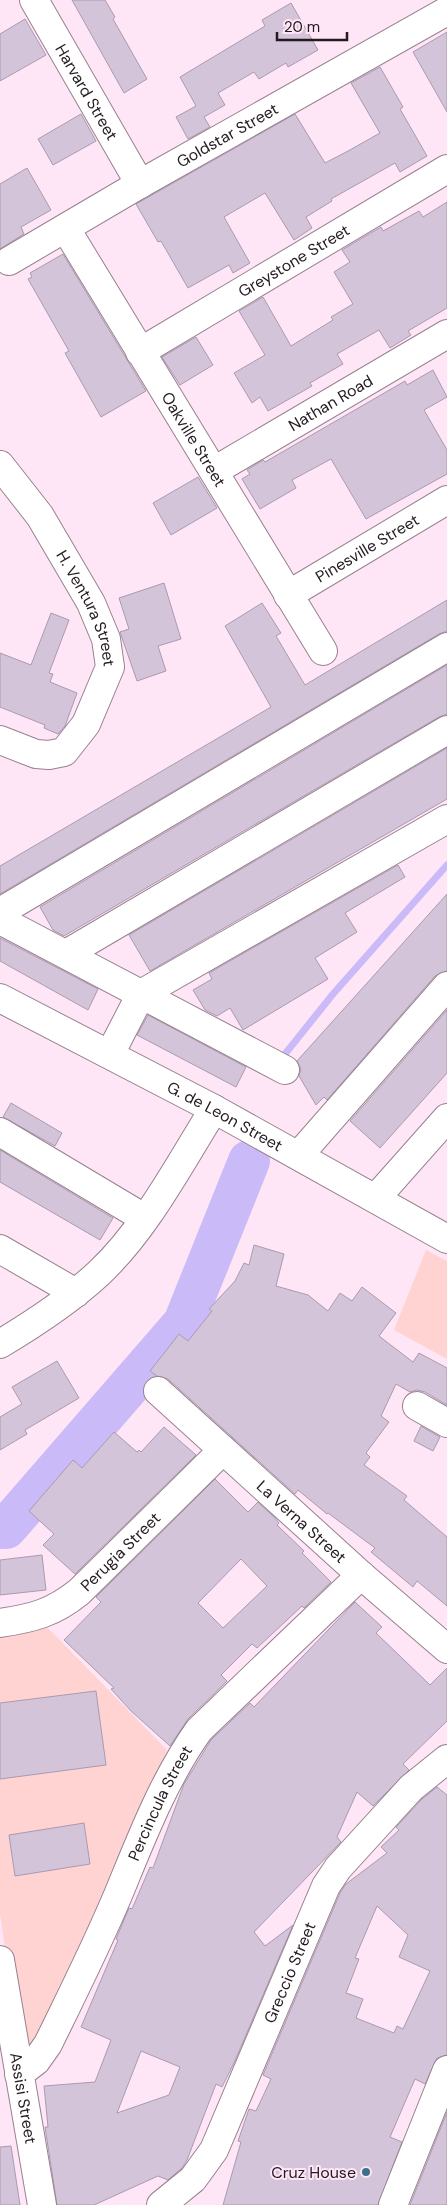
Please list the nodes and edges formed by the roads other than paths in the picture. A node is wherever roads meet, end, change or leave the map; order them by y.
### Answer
1 (34, 0) edge
2 (447, 11) edge
3 (447, 169) edge
4 (140, 184) junction
5 (66, 229) junction
6 (9, 261) dead end
7 (447, 334) edge
8 (140, 352) junction
9 (0, 465) edge
10 (214, 472) junction
11 (447, 500) edge
12 (288, 594) junction
13 (447, 647) edge
14 (323, 650) dead end
15 (447, 730) edge
16 (0, 740) edge
17 (447, 818) edge
18 (0, 912) edge
19 (0, 920) edge
20 (66, 954) junction
21 (447, 986) edge
22 (141, 994) junction
23 (0, 998) edge
24 (110, 1054) junction
25 (285, 1070) dead end
26 (214, 1108) junction
27 (447, 1118) edge
28 (0, 1132) edge
29 (298, 1155) junction
30 (376, 1198) junction
31 (144, 1218) junction
32 (446, 1237) edge
33 (0, 1249) edge
34 (76, 1293) junction
35 (0, 1344) edge
36 (158, 1391) dead end
37 (417, 1406) dead end
38 (447, 1423) edge
39 (223, 1450) junction
40 (361, 1575) junction
41 (0, 1623) edge
42 (447, 1649) edge
43 (447, 1759) edge
44 (0, 1960) edge
45 (447, 2070) edge
46 (19, 2074) junction
47 (42, 2205) edge
48 (161, 2205) edge
49 (393, 2205) edge

1 - 4 street, Harvard Street
2 - 4 street, Goldstar Street
3 - 8 street, Greystone Street
4 - 5 street, Goldstar Street
5 - 6 street, Goldstar Street
5 - 8 street, Oakville Street
7 - 10 street, Nathan Road
8 - 10 street, Oakville Street
9 - 16 street, H. Ventura Street
10 - 12 street, Oakville Street
11 - 12 street, Pinesville Street
12 - 14 street, Oakville Street
13 - 18 street
15 - 20 street
17 - 22 street
19 - 20 street
20 - 22 street
21 - 29 street
22 - 24 street
22 - 25 street
23 - 24 street, G. de Leon Street
24 - 26 street, G. de Leon Street
26 - 29 street, G. de Leon Street
26 - 31 street
27 - 30 street
28 - 31 street
29 - 30 street, G. de Leon Street
30 - 32 street, G. de Leon Street
31 - 34 street
33 - 34 street
34 - 35 street
36 - 39 street, La Verna Street
37 - 38 street
39 - 40 street, La Verna Street
39 - 41 street, Perugia Street
40 - 42 street, La Verna Street
40 - 46 street, Percincula Street
43 - 48 street, Greccio Street
44 - 46 street, Assisi Street
45 - 49 street
46 - 47 street, Assisi Street

